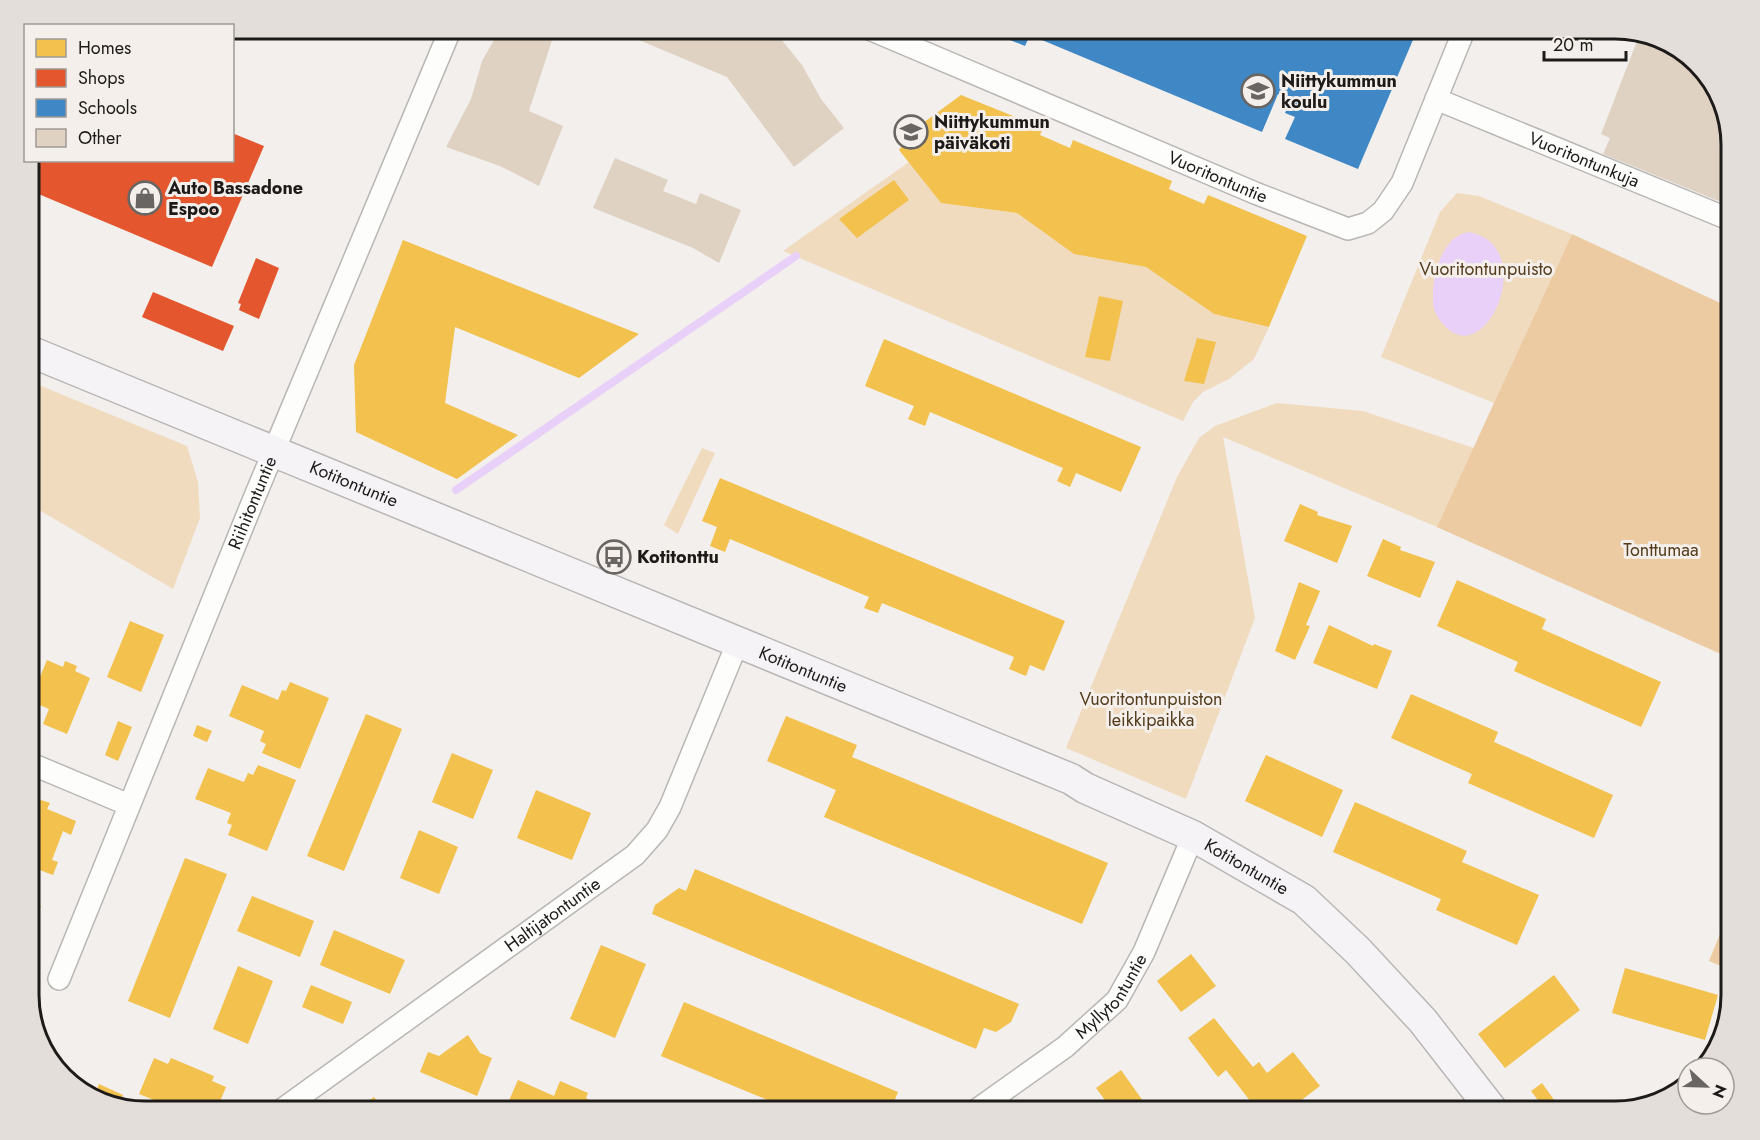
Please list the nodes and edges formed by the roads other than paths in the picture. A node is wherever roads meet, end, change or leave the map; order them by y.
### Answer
1 (446, 39) edge
2 (893, 39) edge
3 (1461, 39) edge
4 (1436, 99) junction
5 (1721, 216) edge
6 (39, 355) edge
7 (274, 449) junction
8 (738, 644) junction
9 (39, 767) edge
10 (129, 805) junction
11 (1192, 836) junction
12 (59, 979) dead end
13 (295, 1101) edge
14 (990, 1101) edge
15 (1485, 1101) edge

1 - 7 street, Riihitontuntie
2 - 4 street, Vuoritontuntie
3 - 4 street, Vuoritontuntie
4 - 5 street, Vuoritontunkuja
6 - 7 street, Kotitontuntie
7 - 8 street, Kotitontuntie
7 - 10 street, Riihitontuntie
8 - 11 street, Kotitontuntie
8 - 13 street, Haltijatontuntie
9 - 10 street
10 - 12 street, Riihitontuntie
11 - 14 street, Myllytontuntie
11 - 15 street, Kotitontuntie

